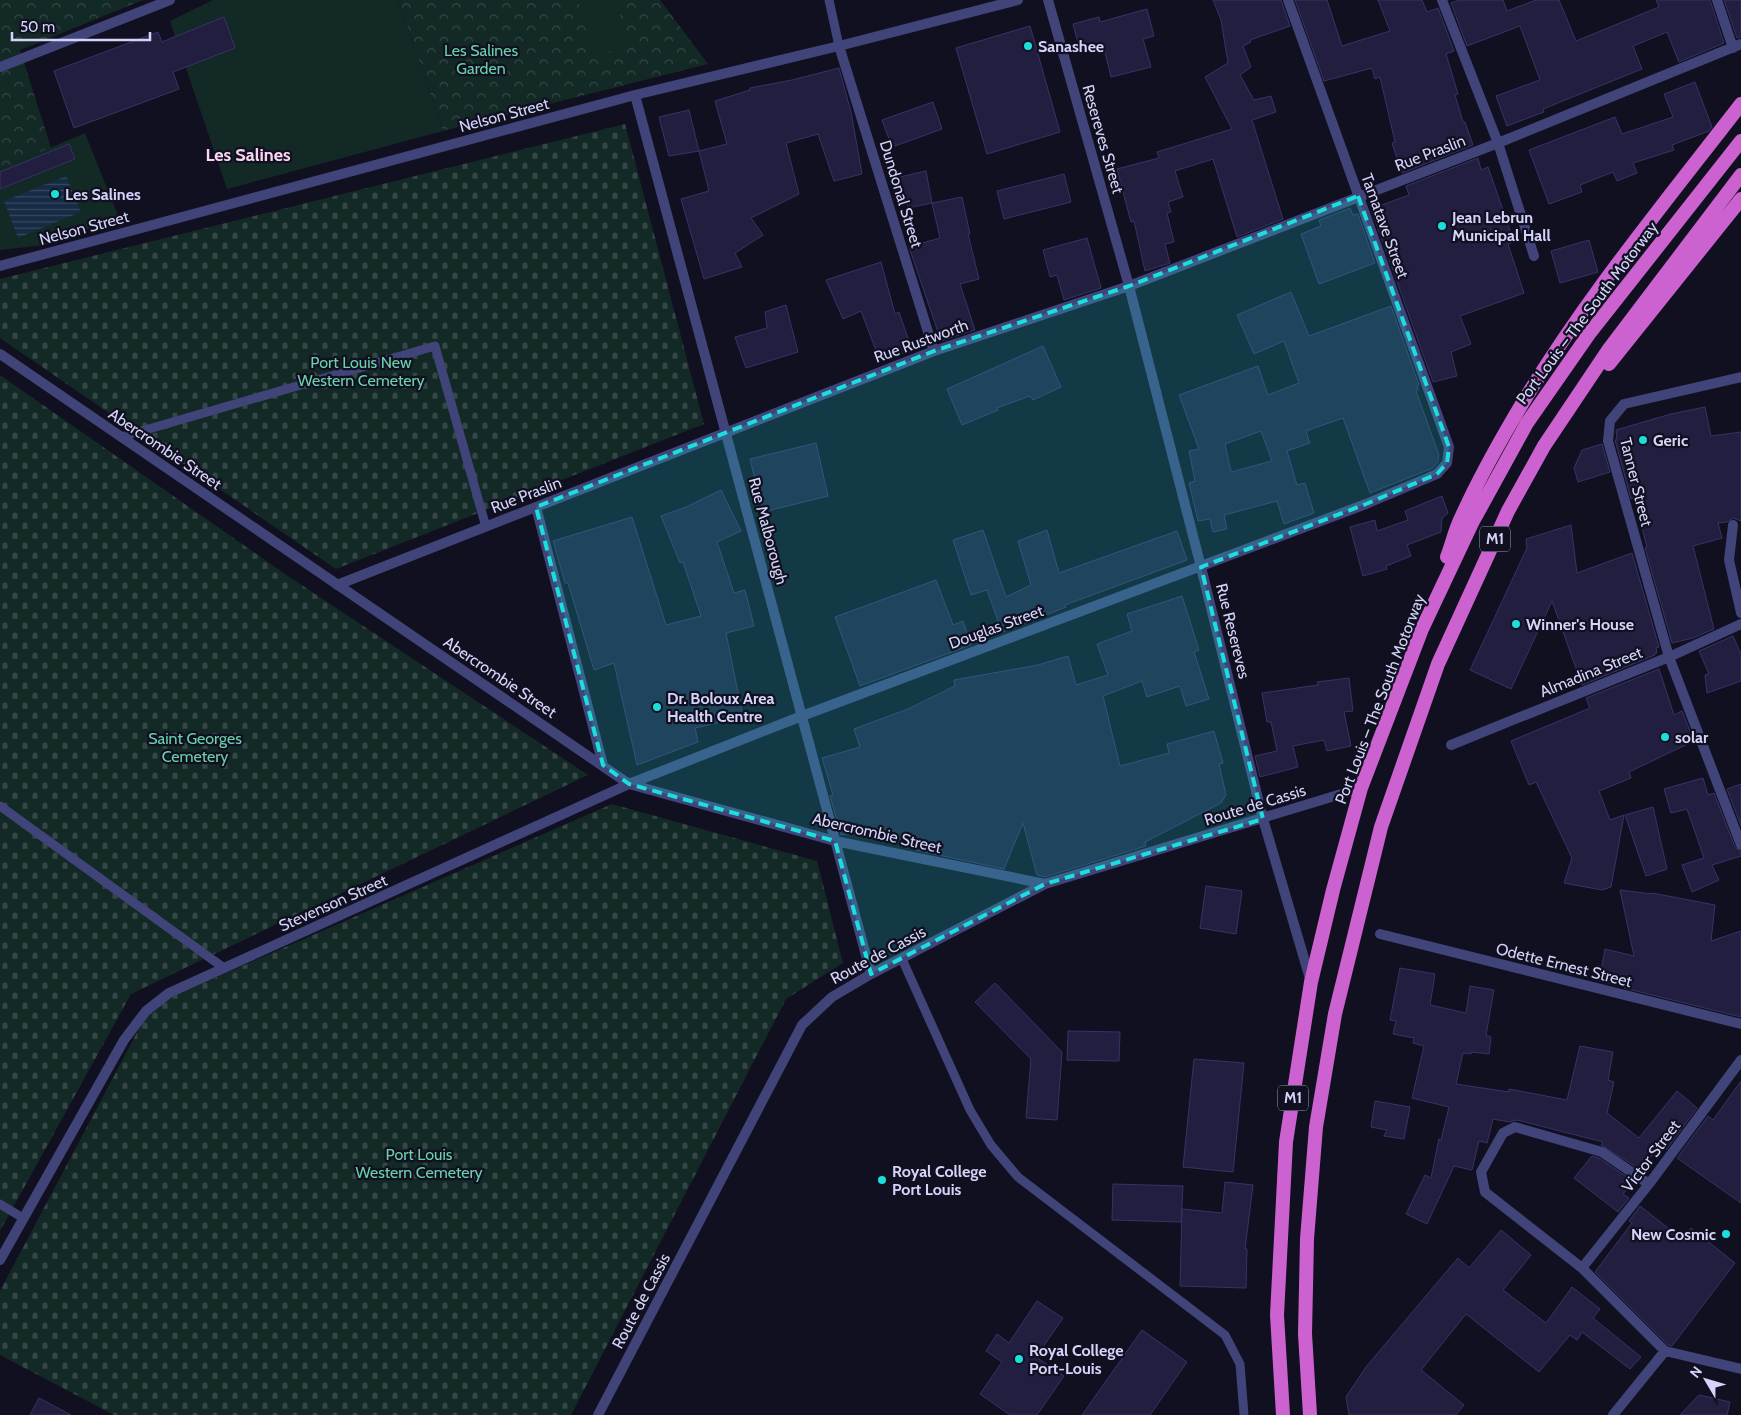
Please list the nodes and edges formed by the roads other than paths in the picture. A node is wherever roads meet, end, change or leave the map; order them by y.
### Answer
1 (170, 0) edge
2 (829, 0) edge
3 (1018, 0) edge
4 (1048, 0) edge
5 (1288, 0) edge
6 (1442, 0) edge
7 (1717, 0) edge
8 (156, 3) edge
9 (839, 46) junction
10 (1737, 46) edge
11 (0, 67) edge
12 (635, 95) junction
13 (1741, 104) edge
14 (1741, 141) edge
15 (1498, 143) junction
16 (1741, 175) edge
17 (1358, 196) junction
18 (1741, 199) edge
19 (1534, 256) dead end
20 (0, 266) edge
21 (1129, 286) junction
22 (934, 350) junction
23 (0, 354) edge
24 (1741, 377) edge
25 (726, 432) junction
26 (121, 438) junction
27 (1544, 446) junction
28 (536, 507) junction
29 (1733, 524) dead end
30 (486, 527) junction
31 (1201, 567) junction
32 (337, 585) junction
33 (1741, 613) edge
34 (1741, 624) edge
35 (1422, 629) junction
36 (1670, 657) junction
37 (802, 716) junction
38 (1451, 745) dead end
39 (603, 765) junction
40 (629, 784) junction
41 (1360, 788) junction
42 (0, 806) edge
43 (1263, 819) junction
44 (835, 841) junction
45 (1741, 845) edge
46 (1045, 884) junction
47 (1380, 934) dead end
48 (902, 959) junction
49 (224, 968) junction
50 (871, 974) junction
51 (1311, 982) junction
52 (1741, 1024) edge
53 (1741, 1060) edge
54 (1649, 1184) junction
55 (0, 1204) edge
56 (23, 1218) junction
57 (0, 1260) edge
58 (1582, 1268) junction
59 (1665, 1351) junction
60 (1741, 1369) edge
61 (1242, 1401) junction
62 (598, 1415) edge
63 (1237, 1415) edge
64 (1244, 1415) edge
65 (1283, 1415) edge
66 (1310, 1415) edge
67 (1613, 1415) edge

1 - 8 street
2 - 9 lane
3 - 9 street, Nelson Street
4 - 21 street, Resereves Street
5 - 17 street, Tamatave Street
6 - 15 street
7 - 10 street
8 - 11 street
9 - 12 street, Nelson Street
9 - 22 street, Dundonal Street
10 - 15 street, Rue Praslin
12 - 20 street, Nelson Street
12 - 25 street, Rue Malborough
13 - 35 highway
14 - 35 highway, Port Louis – The South Motorway / M1
15 - 17 street, Rue Praslin
15 - 19 street
16 - 27 highway, M1
17 - 21 street, Rue Praslin
17 - 31 street, Tamatave Street
18 - 27 highway
21 - 22 street, Rue Rustworth
21 - 31 street, Rue Resereves
22 - 25 street, Rue Rustworth
23 - 26 street, Abercrombie Street
24 - 36 street, Tanner Street
25 - 28 street, Rue Praslin
25 - 37 street, Rue Malborough
26 - 30 lane
26 - 32 street, Abercrombie Street
27 - 66 highway, M1
28 - 30 street, Rue Praslin
28 - 39 street
29 - 33 street
30 - 32 street, Rue Praslin
31 - 37 street, Douglas Street
31 - 43 street, Rue Resereves
32 - 39 street, Abercrombie Street
34 - 36 street, Almadina Street
35 - 41 highway, Port Louis – The South Motorway / M1
36 - 38 street, Almadina Street
36 - 45 street, Tanner Street
37 - 40 street, Stevenson Street
37 - 44 street, Rue Malborough
39 - 40 street, Abercrombie Street
40 - 44 street, Abercrombie Street
40 - 49 street, Stevenson Street
41 - 43 street, Route de Cassis
41 - 51 highway, Port Louis – The South Motorway / M1
42 - 49 lane
43 - 46 street, Route de Cassis
43 - 51 street, Rue Resereves
44 - 46 street, Abercrombie Street
44 - 50 street, Rue Malborough
46 - 48 street, Route de Cassis
47 - 52 street, Odette Ernest Street
48 - 50 street, Route de Cassis
48 - 61 lane
49 - 56 street, Stevenson Street
50 - 62 street, Route de Cassis
51 - 65 highway, Port Louis – The South Motorway / M1
53 - 54 street, Victor Street
54 - 58 street, Victor Street
54 - 58 street
55 - 56 lane
56 - 57 street, Stevenson Street
58 - 59 street
59 - 60 street
59 - 67 street
61 - 63 lane
61 - 64 lane

